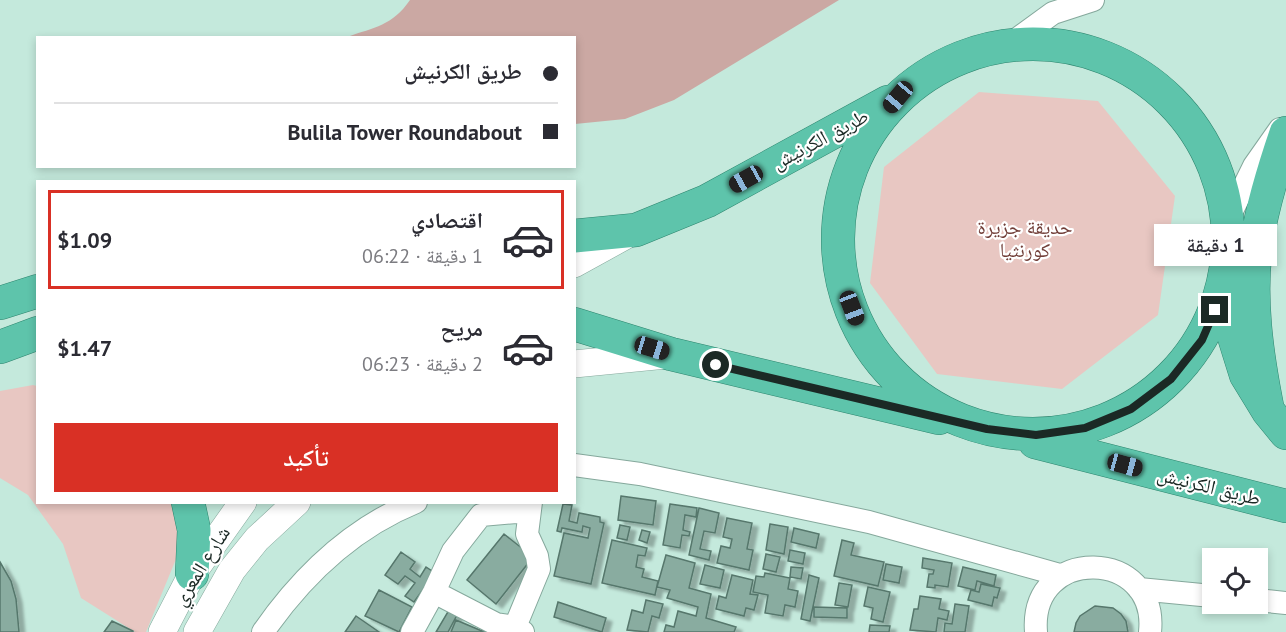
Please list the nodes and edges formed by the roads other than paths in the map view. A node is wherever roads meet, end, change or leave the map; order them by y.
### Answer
1 (1093, 0) edge
2 (1009, 45) junction
3 (898, 97) junction
4 (1286, 121) edge
5 (1286, 133) edge
6 (1228, 219) junction
7 (636, 230) junction
8 (576, 236) edge
9 (576, 263) edge
10 (36, 292) edge
11 (1221, 295) junction
12 (0, 303) edge
13 (576, 325) edge
14 (36, 334) edge
15 (0, 348) edge
16 (671, 354) junction
17 (0, 355) edge
18 (36, 358) edge
19 (576, 364) edge
20 (1277, 422) edge
21 (987, 429) junction
22 (576, 465) edge
23 (188, 504) edge
24 (242, 504) edge
25 (295, 504) edge
26 (412, 504) edge
27 (1286, 506) edge
28 (530, 507) edge
29 (478, 509) edge
30 (192, 574) junction
31 (1060, 576) junction
32 (1139, 589) junction
33 (434, 592) junction
34 (1202, 595) edge
35 (1268, 601) edge
36 (1286, 603) edge
37 (519, 629) edge
38 (162, 632) edge
39 (197, 632) edge
40 (263, 632) edge
41 (412, 632) edge
42 (1036, 632) edge
43 (1150, 632) edge

1 - 2 street
2 - 3 highway
2 - 6 highway
3 - 7 highway, طريق الكرنيش
3 - 21 highway
4 - 6 street
5 - 20 highway
6 - 11 highway
7 - 8 highway, طريق الكرنيش
7 - 9 street
10 - 12 highway
11 - 20 highway
11 - 21 highway
13 - 16 highway, طريق الكرنيش
14 - 15 highway
16 - 19 street
16 - 21 highway, طريق الكرنيش
17 - 18 highway
21 - 27 highway, طريق الكرنيش
22 - 31 street
23 - 30 highway
24 - 30 street, شارع المعري
25 - 39 street, شارع المعري
26 - 40 street
28 - 29 street
28 - 37 street
29 - 33 street
30 - 38 street, شارع المعري
31 - 32 street
31 - 42 street
32 - 34 street
32 - 43 street
33 - 37 street
33 - 41 street
35 - 36 street

